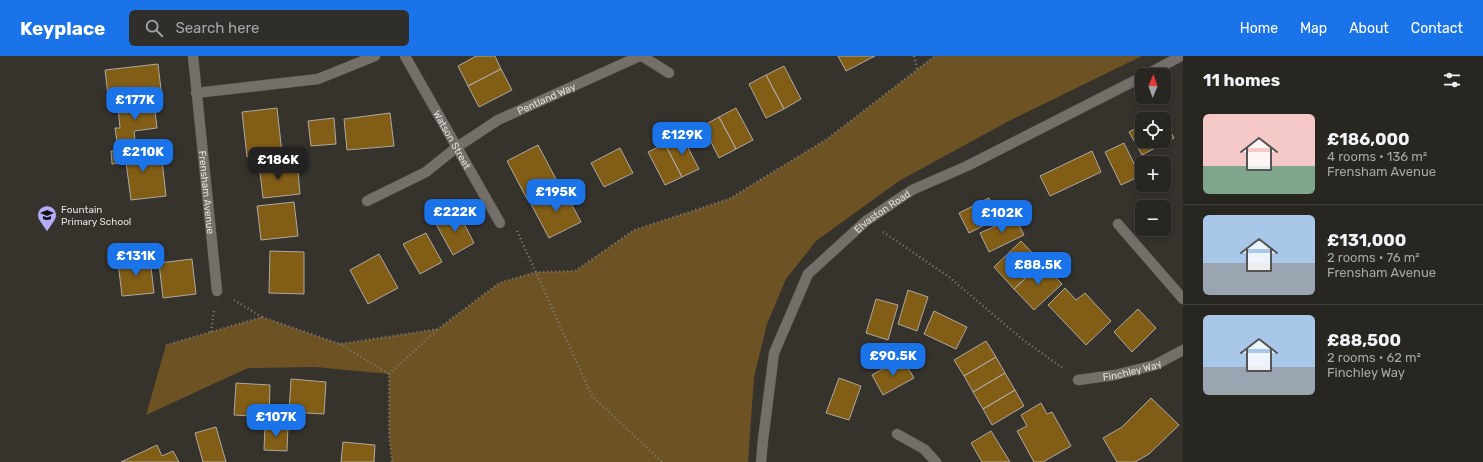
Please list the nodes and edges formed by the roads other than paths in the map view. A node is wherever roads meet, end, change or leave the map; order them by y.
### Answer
1 (193, 56) edge
2 (375, 56) edge
3 (405, 56) edge
4 (641, 56) edge
5 (1181, 61) edge
6 (1164, 68) edge
7 (669, 73) dead end
8 (1135, 81) edge
9 (196, 93) junction
10 (457, 147) junction
11 (367, 201) dead end
12 (500, 223) road end
13 (1118, 224) dead end
14 (217, 291) dead end
15 (1183, 299) edge
16 (1183, 350) edge
17 (1078, 380) road end
18 (897, 434) dead end
19 (761, 462) edge
20 (936, 462) edge

1 - 9 street, Frensham Avenue
2 - 9 street
3 - 10 street, Watson Street
4 - 7 street, Pentland Way
4 - 10 street, Pentland Way
5 - 6 street
8 - 19 street, Elvaston Road
9 - 14 street, Frensham Avenue
10 - 11 street, Pentland Way
10 - 12 street, Watson Street
13 - 15 street
16 - 17 street, Finchley Way
18 - 20 street

